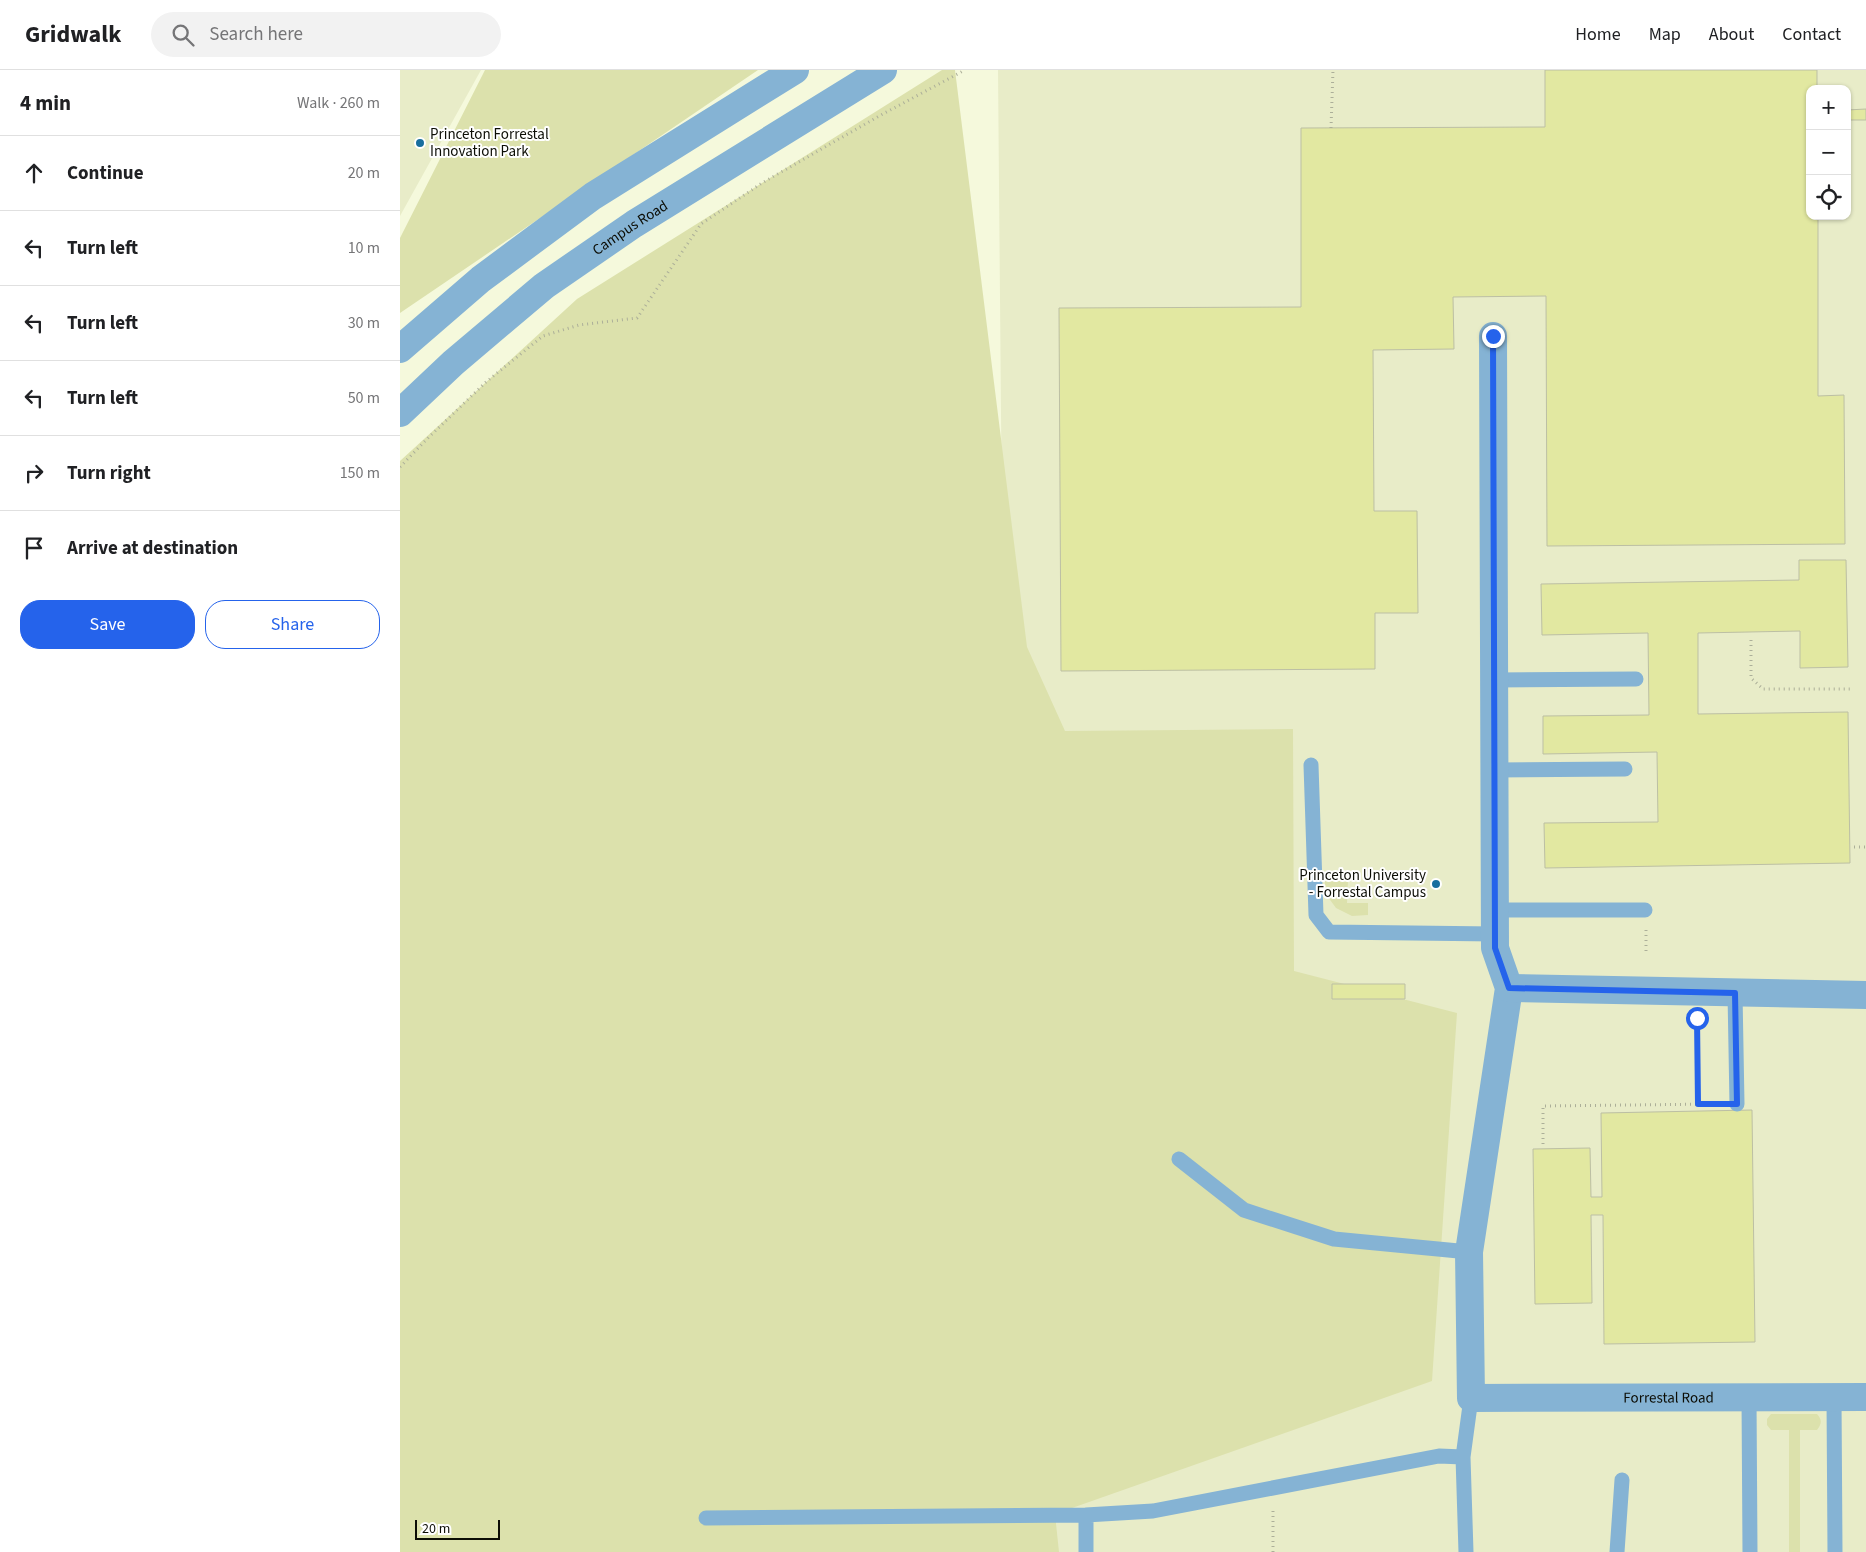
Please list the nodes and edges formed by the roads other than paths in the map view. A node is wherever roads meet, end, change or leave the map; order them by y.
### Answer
1 (795, 70) edge
2 (883, 70) edge
3 (1493, 336) dead end
4 (400, 349) edge
5 (400, 413) edge
6 (1636, 679) dead end
7 (1494, 680) junction
8 (1311, 765) dead end
9 (1625, 769) dead end
10 (1495, 770) junction
11 (1645, 910) dead end
12 (1495, 922) junction
13 (1509, 988) junction
14 (1735, 993) junction
15 (1866, 996) edge
16 (1737, 1104) road end
17 (1179, 1159) dead end
18 (1469, 1252) junction
19 (1866, 1397) edge
20 (1471, 1398) junction
21 (1749, 1398) junction
22 (1834, 1398) junction
23 (1464, 1457) junction
24 (1622, 1480) dead end
25 (1086, 1515) junction
26 (706, 1518) dead end
27 (1086, 1552) edge
28 (1466, 1552) edge
29 (1617, 1552) edge
30 (1750, 1552) edge
31 (1835, 1552) edge

1 - 4 street
2 - 5 street, Campus Road
3 - 7 street
6 - 7 lane
7 - 10 street
8 - 12 lane
9 - 10 lane
10 - 12 street
11 - 12 lane
12 - 13 street
13 - 14 street
13 - 18 street
14 - 15 street
14 - 16 lane
17 - 18 lane
18 - 20 street
19 - 22 street, Forrestal Road
20 - 21 street, Forrestal Road
20 - 23 lane
21 - 22 street, Forrestal Road
21 - 30 lane
22 - 31 lane
23 - 25 lane
23 - 28 lane
24 - 29 lane
25 - 26 lane
25 - 27 lane

